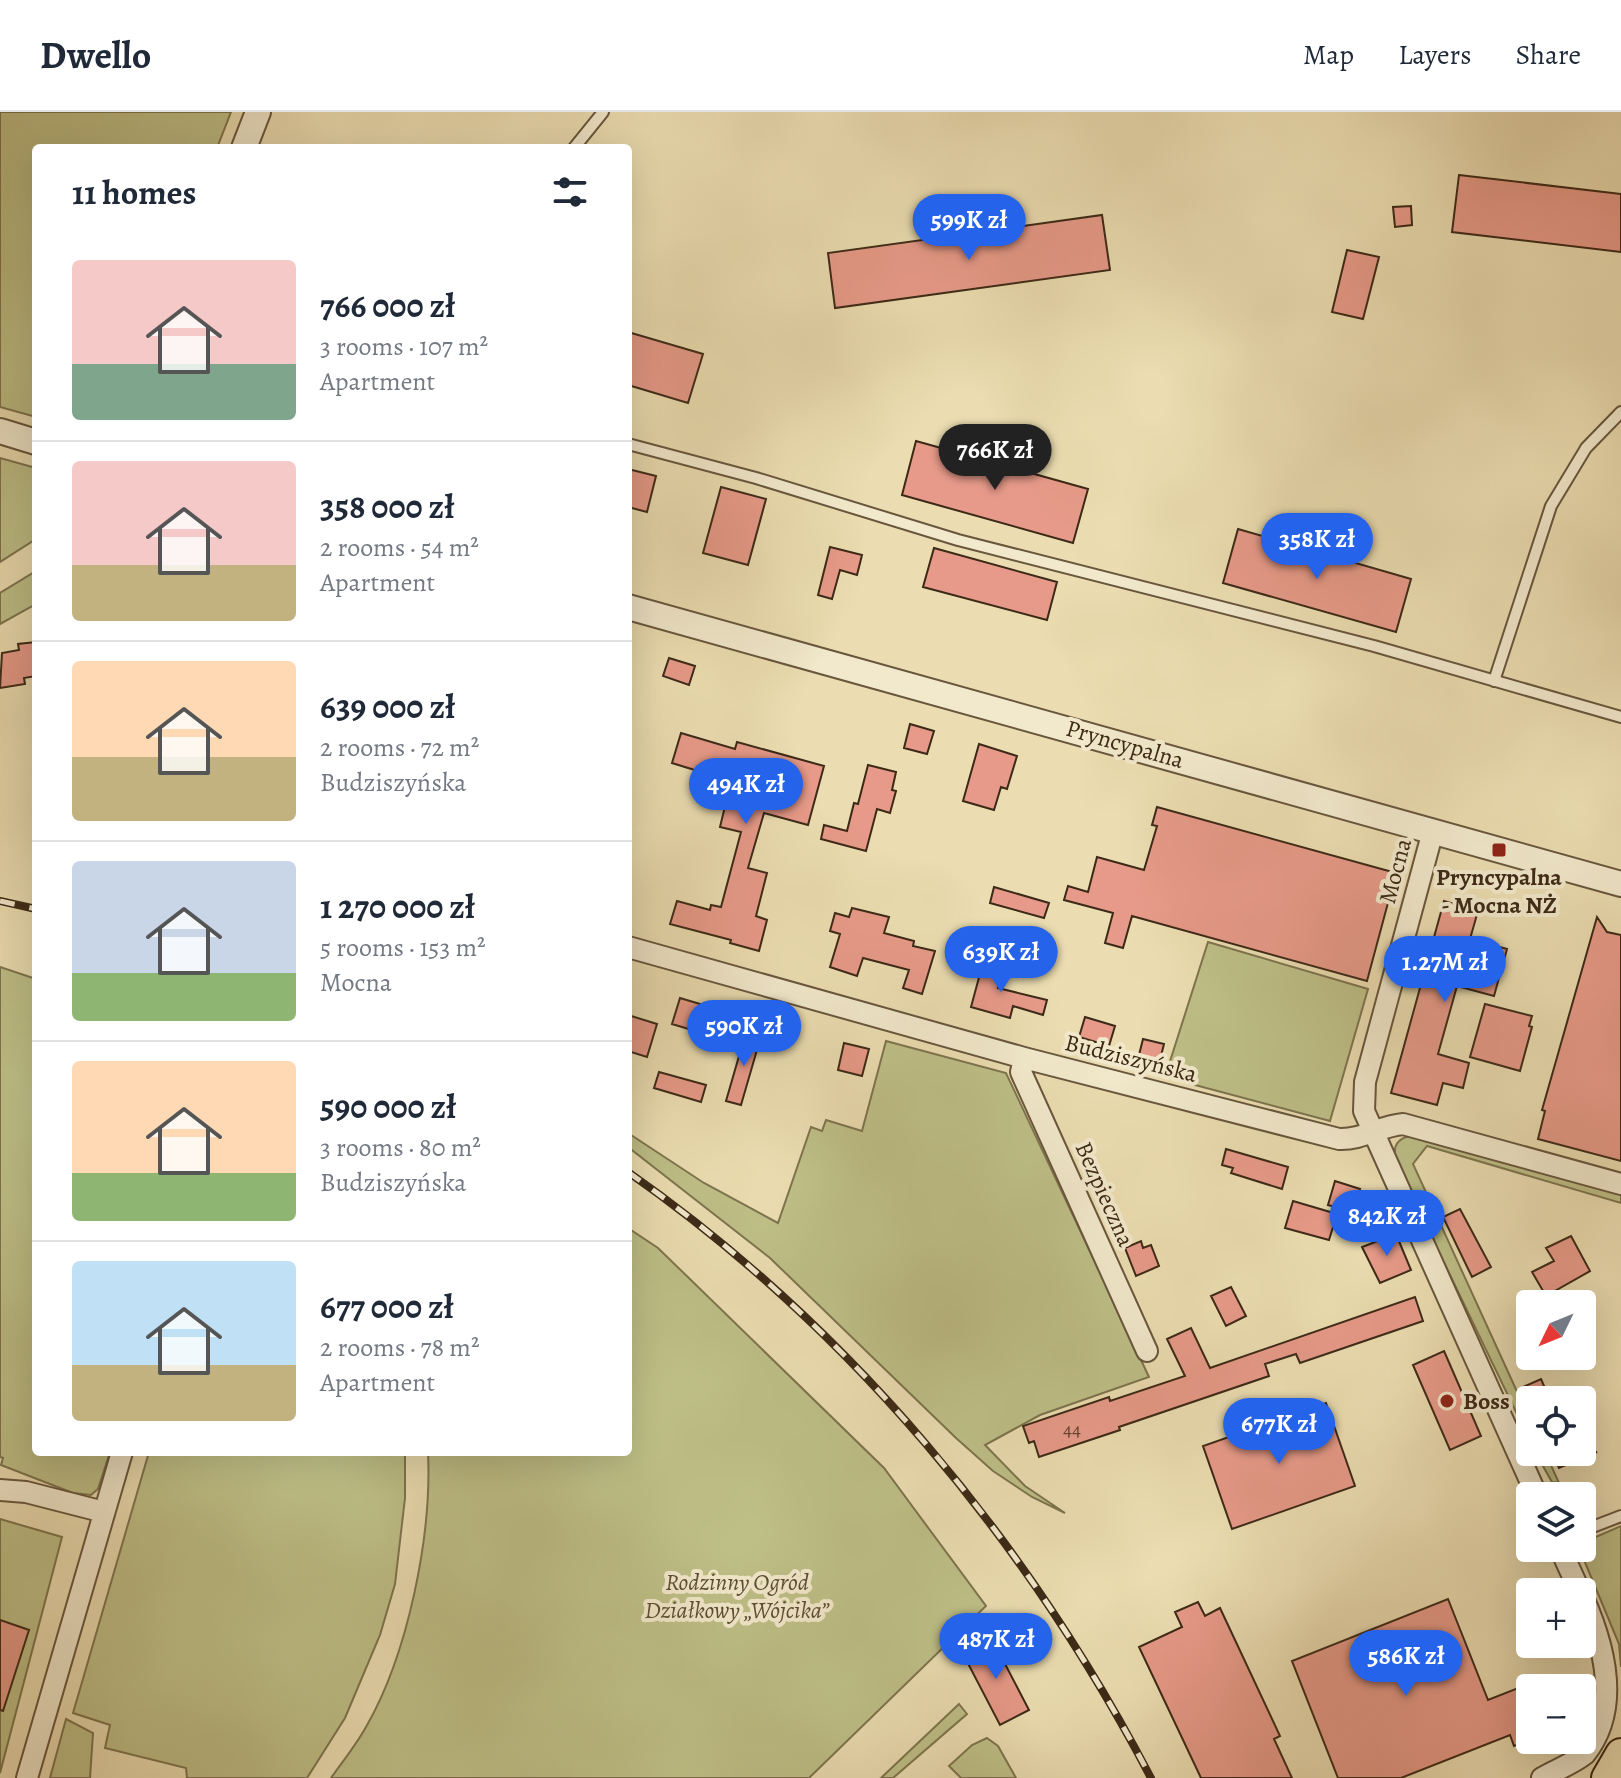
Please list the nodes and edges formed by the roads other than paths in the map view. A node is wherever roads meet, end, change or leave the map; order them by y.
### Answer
1 (258, 112) edge
2 (603, 112) edge
3 (246, 144) edge
4 (577, 144) edge
5 (1621, 412) edge
6 (0, 431) edge
7 (32, 441) edge
8 (632, 445) edge
9 (632, 608) edge
10 (1494, 681) junction
11 (1621, 717) edge
12 (1433, 831) junction
13 (1621, 884) edge
14 (632, 948) edge
15 (1024, 1058) junction
16 (1373, 1131) junction
17 (1621, 1184) edge
18 (1147, 1351) dead end
19 (121, 1456) edge
20 (1531, 1482) edge
21 (0, 1490) edge
22 (104, 1512) junction
23 (1621, 1516) edge
24 (1596, 1526) edge
25 (1596, 1630) edge
26 (1621, 1754) edge
27 (27, 1778) edge
28 (1542, 1778) edge
29 (1607, 1778) edge

1 - 3 street
2 - 4 lane
5 - 10 lane
6 - 7 street
8 - 10 lane
9 - 12 street, Pryncypalna
10 - 11 lane
12 - 13 street, Pryncypalna
12 - 16 street, Mocna
14 - 15 street, Budziszyńska
15 - 16 street, Budziszyńska
15 - 18 street, Bezpieczna
16 - 17 street, Budziszyńska
16 - 20 street
19 - 22 street
21 - 22 street
22 - 27 street
23 - 24 lane
25 - 28 street
26 - 29 main road

